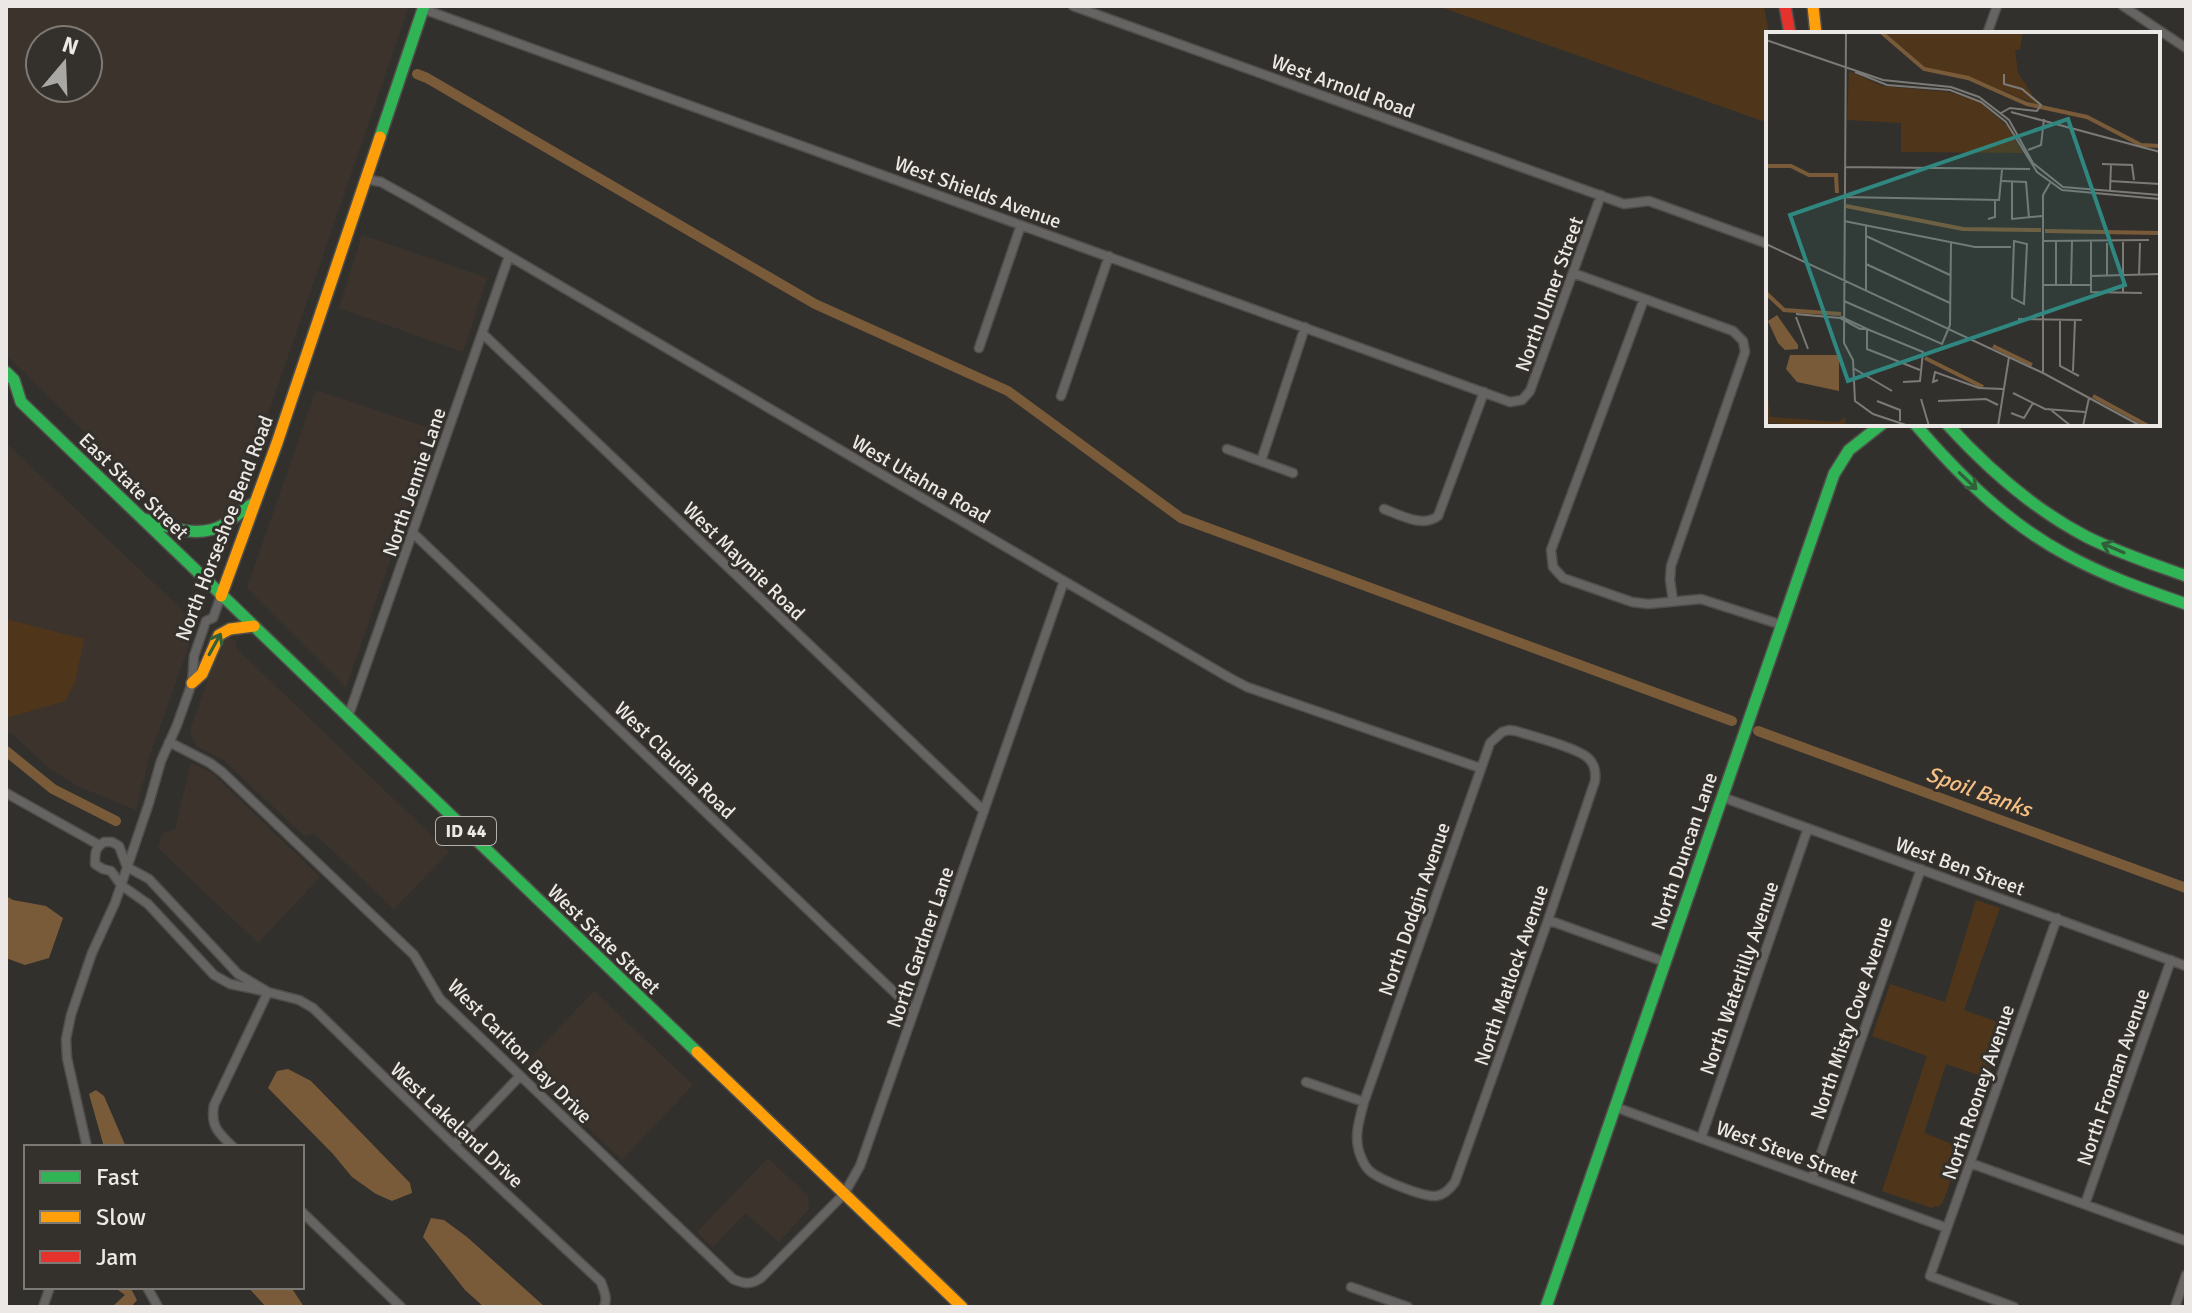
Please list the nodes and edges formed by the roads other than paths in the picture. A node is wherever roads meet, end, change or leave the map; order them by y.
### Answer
1 (1073, 6) edge
2 (1785, 6) edge
3 (1813, 6) edge
4 (1997, 6) edge
5 (2123, 6) edge
6 (424, 7) edge
7 (1790, 32) edge
8 (1816, 32) edge
9 (1988, 32) edge
10 (2186, 48) edge
11 (365, 179) junction
12 (1601, 195) junction
13 (1021, 225) junction
14 (1766, 243) edge
15 (509, 256) junction
16 (1109, 256) junction
17 (1573, 273) junction
18 (1644, 299) junction
19 (1305, 327) junction
20 (482, 333) junction
21 (979, 348) dead end
22 (6, 372) edge
23 (1484, 392) junction
24 (15, 393) edge
25 (1061, 396) dead end
26 (6, 399) edge
27 (1522, 400) joint
28 (1879, 426) edge
29 (1917, 426) edge
30 (1949, 426) edge
31 (1227, 449) dead end
32 (1261, 461) junction
33 (1293, 473) dead end
34 (254, 503) junction
35 (1384, 509) dead end
36 (140, 518) junction
37 (413, 533) junction
38 (2186, 576) edge
39 (1064, 581) junction
40 (221, 596) junction
41 (1673, 601) junction
42 (2186, 604) edge
43 (1782, 625) junction
44 (254, 626) junction
45 (192, 683) junction
46 (348, 717) junction
47 (169, 742) junction
48 (1594, 765) joint
49 (1480, 768) junction
50 (6, 793) edge
51 (1722, 797) junction
52 (984, 811) junction
53 (1808, 828) junction
54 (99, 845) junction
55 (127, 867) junction
56 (1921, 869) junction
57 (121, 885) junction
58 (2057, 918) junction
59 (1548, 920) junction
60 (2171, 960) junction
61 (1665, 962) junction
62 (2186, 966) edge
63 (268, 992) junction
64 (914, 1011) junction
65 (520, 1076) junction
66 (1306, 1082) dead end
67 (1364, 1102) junction
68 (1615, 1107) junction
69 (1701, 1138) junction
70 (87, 1145) edge
71 (231, 1145) edge
72 (454, 1145) junction
73 (1970, 1163) junction
74 (1812, 1179) junction
75 (1446, 1192) joint
76 (844, 1194) junction
77 (2085, 1204) junction
78 (304, 1214) edge
79 (1947, 1228) junction
80 (2186, 1241) edge
81 (2186, 1275) edge
82 (746, 1284) joint
83 (1351, 1287) dead end
84 (148, 1289) edge
85 (605, 1304) edge
86 (158, 1307) edge
87 (401, 1307) edge
88 (962, 1307) edge
89 (1408, 1307) edge
90 (1546, 1307) edge
91 (2014, 1307) edge
92 (2175, 1307) edge

1 - 12 street, West Arnold Road
2 - 7 street
3 - 8 street
4 - 9 street
5 - 10 street
6 - 11 street, North Horseshoe Bend Road
6 - 13 street, West Shields Avenue
11 - 15 street, West Utahna Road
11 - 34 street, North Horseshoe Bend Road
12 - 14 street, West Arnold Road
12 - 17 street, North Ulmer Street
13 - 16 street, West Shields Avenue
13 - 21 street
15 - 20 street, North Jennie Lane
15 - 39 street, West Utahna Road
16 - 19 street, West Shields Avenue
16 - 25 street
17 - 18 street
17 - 27 street, North Ulmer Street
18 - 41 street
18 - 41 street
19 - 23 street, West Shields Avenue
19 - 32 street
20 - 37 street, North Jennie Lane
20 - 52 street, West Maymie Road
22 - 24 street, East State Street
23 - 27 street, West Shields Avenue
23 - 35 street
24 - 26 street
24 - 36 street, East State Street / ID 44
28 - 43 street, North Duncan Lane
29 -> 42 street
38 -> 30 street
31 - 32 street
32 - 33 street
34 - 36 street
34 - 40 street, North Horseshoe Bend Road
36 - 40 street, East State Street / ID 44
37 - 46 street, North Jennie Lane
37 - 64 street, West Claudia Road
39 - 49 street, West Utahna Road
39 - 52 street, North Gardner Lane
40 - 44 street, West State Street / ID 44
40 - 45 street, North Horseshoe Bend Road
41 - 43 street
43 - 51 street, North Duncan Lane
45 -> 44 street
44 - 46 street, West State Street / ID 44
45 - 47 street, North Horseshoe Bend Road
46 - 76 street, West State Street / ID 44
47 - 55 street, North Horseshoe Bend Road
47 - 65 street, West Carlton Bay Drive
48 - 49 street, North Dodgin Avenue
48 - 59 street, North Matlock Avenue
49 - 67 street, North Dodgin Avenue
50 - 54 street
51 - 53 street, West Ben Street
51 - 61 street, North Duncan Lane
52 - 64 street, North Gardner Lane
53 - 56 street, West Ben Street
53 - 69 street, North Waterlilly Avenue
54 - 55 street, West Lakeland Drive
54 - 57 street, West Lakeland Drive
55 - 57 street, North Horseshoe Bend Road
55 - 63 street, West Lakeland Drive
56 - 58 street, West Ben Street
56 - 74 street, North Misty Cove Avenue
57 - 63 street, West Lakeland Drive
57 - 70 street, North Horseshoe Bend Road
58 - 60 street, West Ben Street
58 - 73 street, North Rooney Avenue
59 - 61 street
59 - 75 street, North Matlock Avenue
60 - 62 street, West Ben Street
60 - 77 street, North Froman Avenue
61 - 68 street, North Duncan Lane
63 - 71 street
63 - 72 street, West Lakeland Drive
64 - 76 street, North Gardner Lane
65 - 72 street
65 - 82 street, West Carlton Bay Drive
66 - 67 street
67 - 75 street, North Dodgin Avenue
68 - 69 street, West Steve Street
68 - 90 street, North Duncan Lane
69 - 74 street, West Steve Street
72 - 85 street, West Lakeland Drive
73 - 77 street
73 - 79 street, North Rooney Avenue
74 - 79 street, West Steve Street
76 - 82 street, North Gardner Lane
76 - 88 street, West State Street / ID 44
77 - 80 street
78 - 87 street
79 - 91 street, North Rooney Avenue
81 - 92 street
83 - 89 street
84 - 86 street

